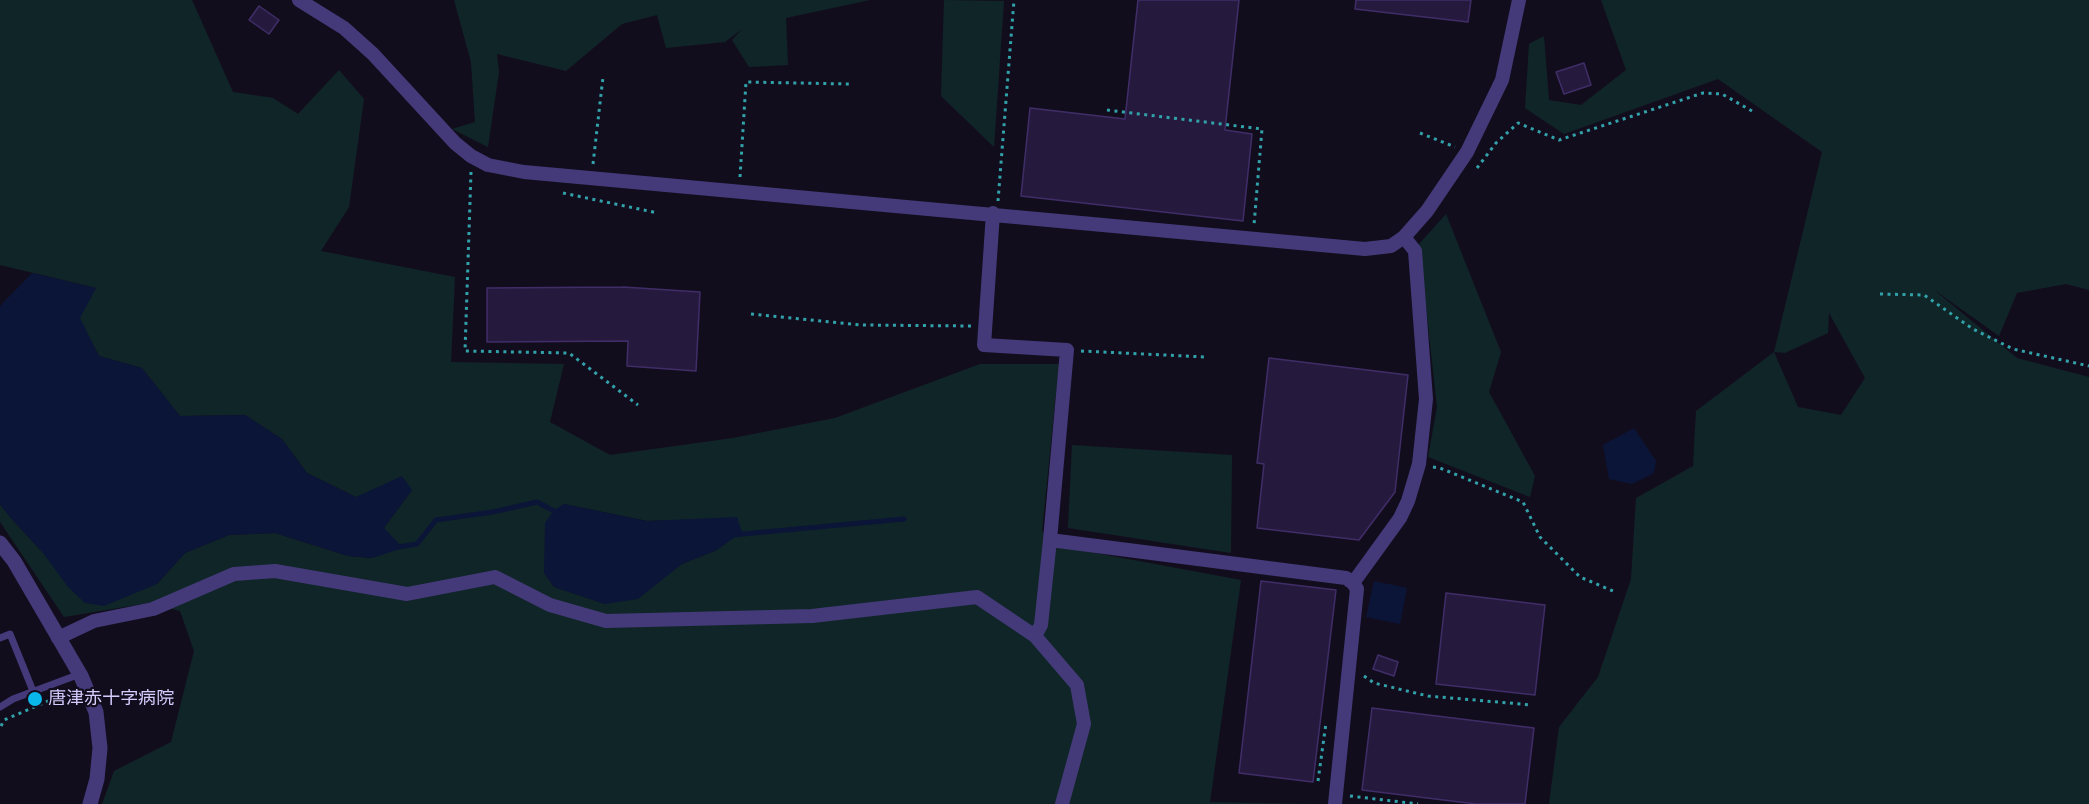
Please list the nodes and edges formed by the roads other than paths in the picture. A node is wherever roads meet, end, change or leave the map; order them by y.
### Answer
1 (299, 0) edge
2 (1519, 0) edge
3 (993, 213) junction
4 (1404, 237) junction
5 (1050, 540) junction
6 (0, 543) edge
7 (1353, 583) junction
8 (1035, 636) junction
9 (0, 638) edge
10 (58, 638) junction
11 (80, 674) junction
12 (33, 691) junction
13 (1, 703) edge
14 (1336, 800) edge
15 (90, 804) edge
16 (1062, 804) edge

1 - 3 street
2 - 4 street
3 - 4 street
3 - 5 street
4 - 7 street
5 - 7 street
5 - 8 street
6 - 10 street
7 - 14 street
8 - 10 street
8 - 16 street
9 - 12 lane
10 - 11 street
11 - 12 lane
11 - 15 street
12 - 13 lane

